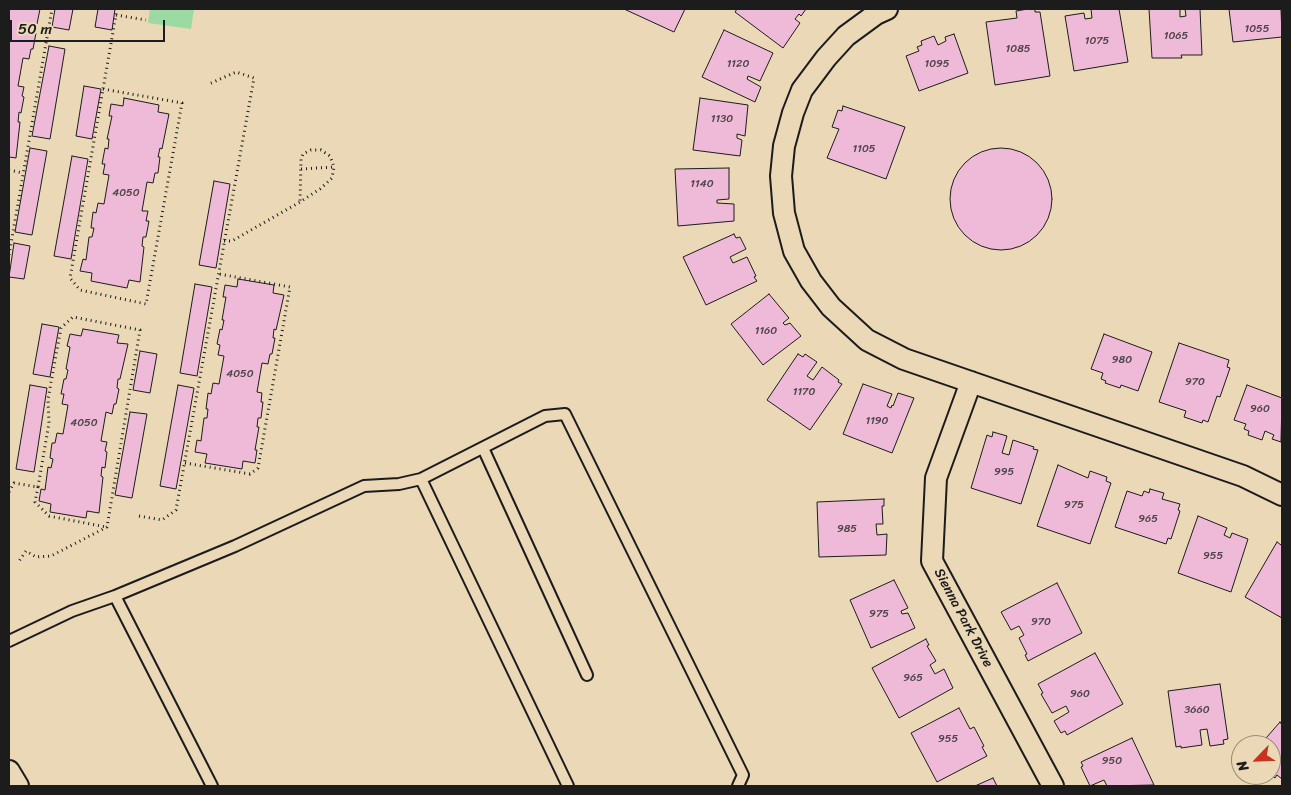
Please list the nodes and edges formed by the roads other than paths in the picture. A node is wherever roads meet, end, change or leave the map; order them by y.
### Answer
1 (878, 10) edge
2 (971, 382) junction
3 (482, 448) junction
4 (421, 479) junction
5 (1282, 495) edge
6 (115, 596) junction
7 (9, 641) edge
8 (587, 675) dead end
9 (9, 772) edge
10 (18, 786) edge
11 (212, 786) edge
12 (568, 786) edge
13 (738, 786) edge
14 (1053, 786) edge

1 - 2 street
2 - 5 street
2 - 14 street, Sienna Park Drive
3 - 4 lane
3 - 8 lane
3 - 13 lane
4 - 6 lane
4 - 12 lane
6 - 7 lane
6 - 11 lane
9 - 10 street

